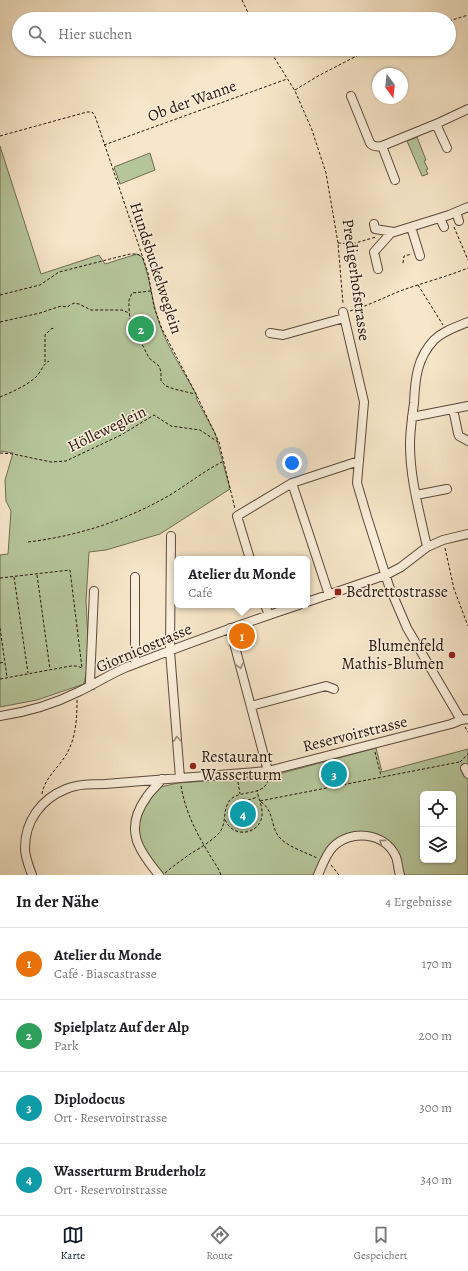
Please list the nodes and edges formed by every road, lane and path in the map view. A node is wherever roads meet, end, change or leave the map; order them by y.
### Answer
1 (242, 0) edge
2 (248, 12) edge
3 (468, 15) edge
4 (456, 19) edge
5 (274, 56) edge
6 (357, 56) edge
7 (288, 78) junction
8 (295, 91) junction
9 (350, 96) dead end
10 (468, 109) edge
11 (436, 124) junction
12 (0, 136) edge
13 (104, 145) junction
14 (382, 146) junction
15 (447, 148) dead end
16 (395, 180) dead end
17 (468, 208) edge
18 (442, 215) junction
19 (459, 221) dead end
20 (374, 224) dead end
21 (411, 227) junction
22 (444, 227) dead end
23 (391, 233) junction
24 (338, 243) junction
25 (420, 256) dead end
26 (142, 257) junction
27 (468, 260) edge
28 (468, 268) edge
29 (378, 269) dead end
30 (418, 285) junction
31 (152, 291) junction
32 (0, 295) edge
33 (130, 313) junction
34 (345, 314) junction
35 (0, 322) edge
36 (468, 322) edge
37 (54, 328) dead end
38 (447, 330) junction
39 (270, 333) dead end
40 (50, 361) dead end
41 (45, 363) junction
42 (196, 394) junction
43 (0, 397) edge
44 (468, 406) edge
45 (453, 409) junction
46 (412, 417) junction
47 (468, 441) edge
48 (219, 442) junction
49 (0, 453) edge
50 (359, 461) junction
51 (223, 462) junction
52 (292, 483) junction
53 (447, 489) dead end
54 (416, 495) junction
55 (237, 516) junction
56 (468, 534) edge
57 (171, 536) dead end
58 (443, 540) junction
59 (28, 542) dead end
60 (427, 547) junction
61 (249, 556) edge
62 (37, 574) junction
63 (386, 575) junction
64 (14, 577) junction
65 (135, 577) dead end
66 (0, 578) edge
67 (94, 590) dead end
68 (329, 595) junction
69 (310, 601) edge
70 (266, 608) edge
71 (290, 608) edge
72 (269, 615) junction
73 (468, 626) edge
74 (0, 628) edge
75 (230, 628) junction
76 (170, 651) junction
77 (5, 662) junction
78 (0, 663) edge
79 (134, 664) junction
80 (82, 668) junction
81 (50, 670) junction
82 (84, 672) dead end
83 (28, 674) junction
84 (7, 678) junction
85 (0, 679) edge
86 (92, 685) junction
87 (334, 689) dead end
88 (77, 693) junction
89 (251, 706) junction
90 (0, 716) edge
91 (465, 720) edge
92 (373, 744) junction
93 (468, 754) edge
94 (464, 768) edge
95 (268, 771) junction
96 (237, 774) junction
97 (180, 778) junction
98 (382, 778) junction
99 (162, 779) junction
100 (257, 791) junction
101 (240, 795) junction
102 (259, 797) junction
103 (243, 799) dead end
104 (260, 801) junction
105 (44, 802) junction
106 (225, 820) junction
107 (204, 845) junction
108 (325, 861) junction
109 (168, 870) dead end
110 (32, 875) edge
111 (159, 875) edge
112 (221, 875) edge
113 (318, 875) edge
114 (339, 875) edge
115 (400, 875) edge

1 - 2 path
3 - 4 path
5 - 7 path, Predigerhofstrasse
6 - 8 path
7 - 8 path, Predigerhofstrasse
7 - 13 path, Ob der Wanne
8 - 24 path, Predigerhofstrasse
9 - 14 street
10 - 11 street
11 - 14 street
11 - 15 street
12 - 13 path, Hundsbuckelweglein
13 - 26 path, Hundsbuckelweglein
14 - 16 street
17 - 18 street
18 - 19 street
18 - 21 street
18 - 22 street
18 - 27 path
20 - 23 street
21 - 23 street
21 - 25 street
23 - 24 path
23 - 29 street
24 - 34 path, Predigerhofstrasse
26 - 31 path, Hundsbuckelweglein
26 - 32 path
28 - 30 path
30 - 34 path
30 - 38 path
31 - 33 path
31 - 42 path, Hundsbuckelweglein
33 - 35 path
33 - 42 path
34 - 39 street
34 - 50 street, Predigerhofstrasse
36 - 38 street
37 - 41 path
38 - 46 street
40 - 41 path
41 - 43 path
42 - 48 path, Hundsbuckelweglein
44 - 45 street
45 - 46 street
45 - 47 street
46 - 54 street
48 - 49 path, Hölleweglein
48 - 51 path, Hundsbuckelweglein
50 - 52 street
50 - 63 street, Predigerhofstrasse
51 - 55 path, Hundsbuckelweglein
51 - 59 path
52 - 55 street
52 - 68 street
53 - 54 street
54 - 60 street
55 - 61 street
56 - 58 street
57 - 76 street
58 - 60 street
58 - 73 path
60 - 63 street
62 - 64 path
62 - 80 path
62 - 81 path
63 - 68 street
63 - 91 street, Predigerhofstrasse
64 - 66 path
64 - 83 path
65 - 79 street
67 - 86 street
68 - 69 street
70 - 72 street
71 - 72 street, Giornicostrasse
72 - 75 street, Giornicostrasse
74 - 77 path
75 - 76 street, Giornicostrasse
75 -> 89 street
76 - 79 street, Giornicostrasse
97 -> 76 street
77 - 78 path
77 - 84 path
79 - 86 street, Giornicostrasse
80 - 81 path
80 - 82 path
81 - 83 path
83 - 84 path
84 - 85 path
86 - 88 street, Giornicostrasse
87 - 89 street
88 - 90 street, Giornicostrasse
88 - 105 path
89 - 95 street
91 - 92 street, Reservoirstrasse
92 - 95 street, Reservoirstrasse
92 - 98 path
93 - 94 path
94 - 98 path
95 - 96 street, Reservoirstrasse
95 - 100 path
96 - 97 street, Reservoirstrasse
96 - 101 path
97 - 99 street, Reservoirstrasse
97 - 107 path
98 - 104 path
99 - 105 street, Reservoirstrasse
99 - 111 street
100 - 101 path
100 - 102 path
101 - 106 path
102 - 103 path
102 - 104 path
104 - 106 path
104 - 108 path
105 - 110 street, Reservoirstrasse
106 - 107 path
107 - 109 path
107 - 112 path
108 - 113 street
108 - 114 path
115 -> 108 street

